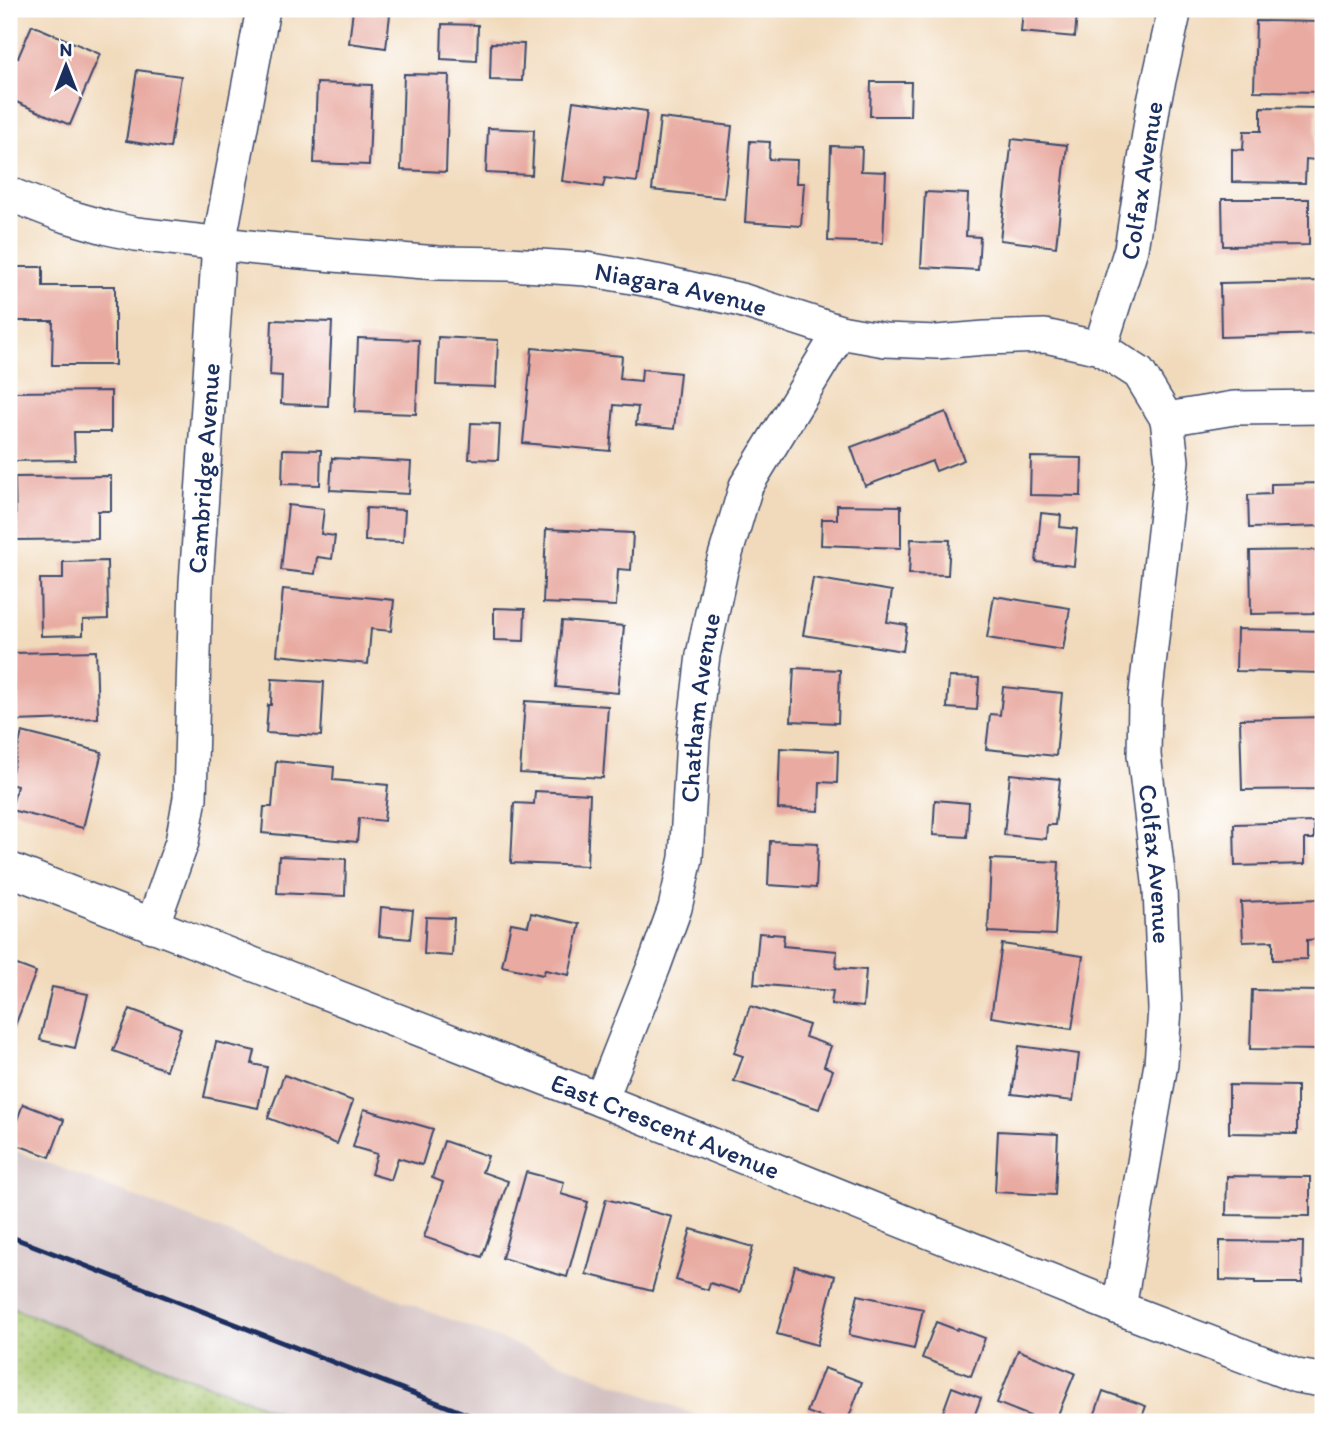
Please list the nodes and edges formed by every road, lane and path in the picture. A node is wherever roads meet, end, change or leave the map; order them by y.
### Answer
1 (263, 9) edge
2 (1175, 9) edge
3 (9, 194) edge
4 (219, 244) junction
5 (840, 332) junction
6 (1100, 348) junction
7 (1323, 407) edge
8 (1167, 419) junction
9 (9, 869) edge
10 (152, 926) junction
11 (601, 1100) junction
12 (1119, 1308) junction
13 (1323, 1379) edge

1 - 4 street, Cambridge Avenue
2 - 6 street, Colfax Avenue
3 - 4 street, Niagara Avenue
4 - 5 street, Niagara Avenue
4 - 10 street, Cambridge Avenue
5 - 6 street, Niagara Avenue
5 - 11 street, Chatham Avenue
6 - 8 street, Niagara Avenue
7 - 8 street
8 - 12 street, Colfax Avenue
9 - 10 street, East Crescent Avenue
10 - 11 street, East Crescent Avenue
11 - 12 street, East Crescent Avenue
12 - 13 street, East Crescent Avenue

